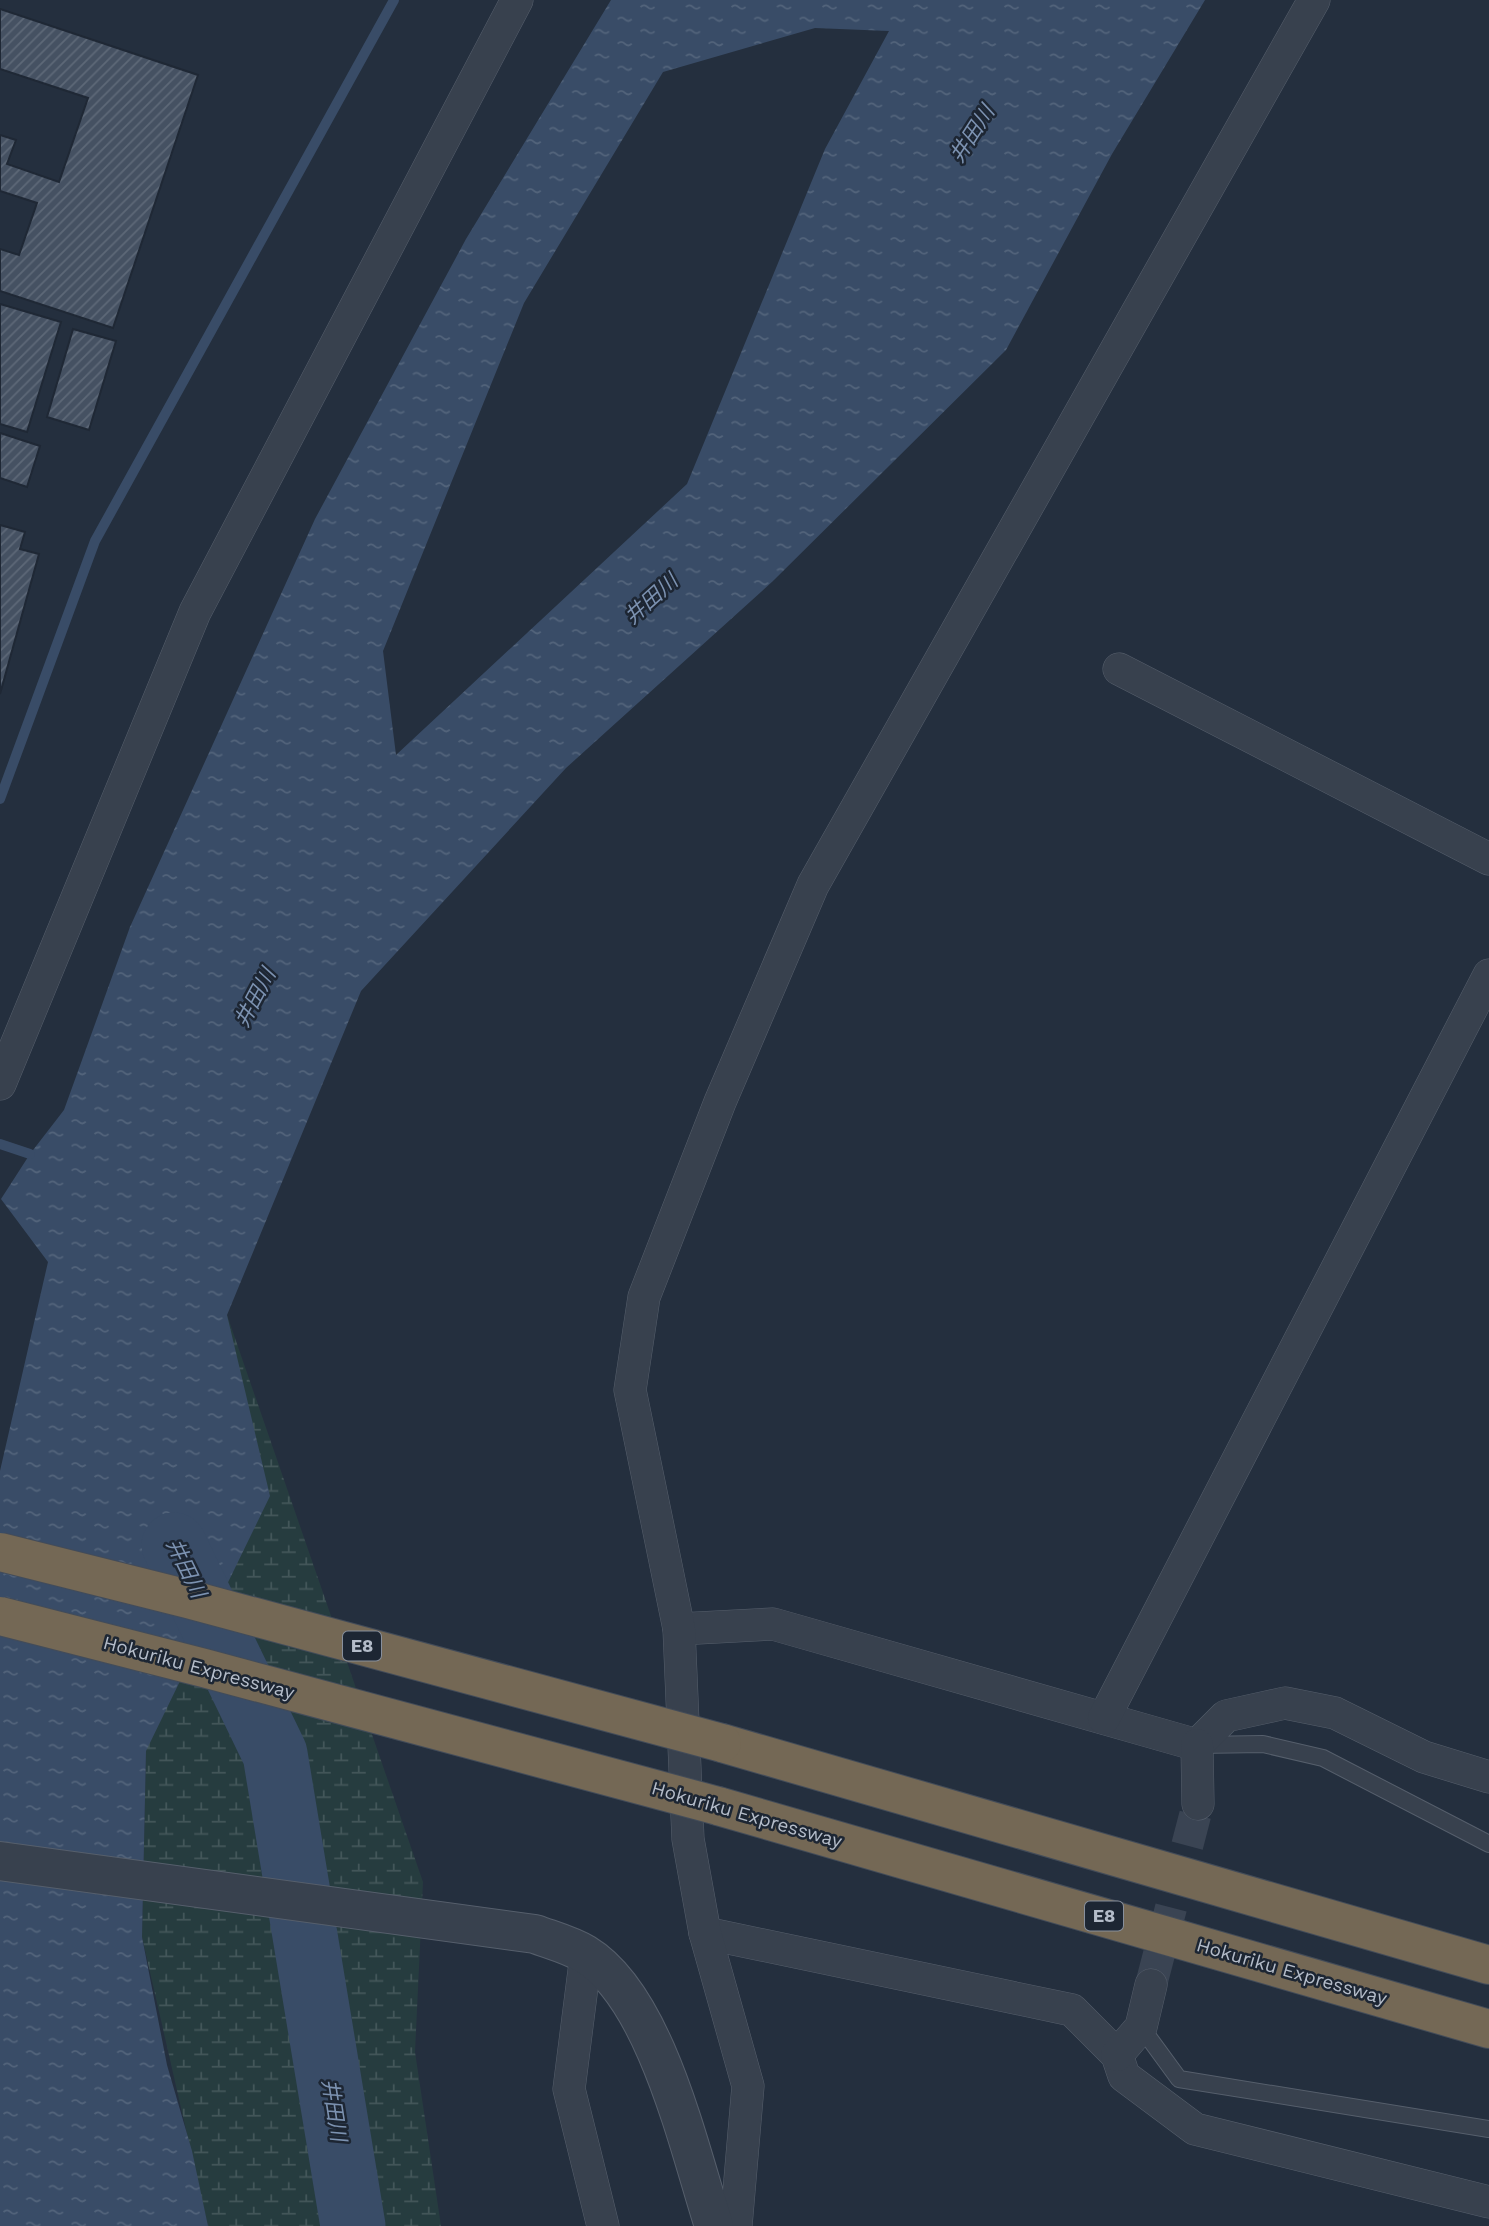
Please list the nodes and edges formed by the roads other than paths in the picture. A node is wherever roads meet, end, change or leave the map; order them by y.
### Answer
1 (517, 0) edge
2 (1314, 0) edge
3 (1119, 669) dead end
4 (1489, 859) edge
5 (1489, 975) edge
6 (0, 1084) edge
7 (0, 1552) edge
8 (0, 1616) edge
9 (679, 1629) junction
10 (1104, 1718) junction
11 (1197, 1745) junction
12 (1489, 1777) edge
13 (1198, 1804) tunnel mouth
14 (1489, 1844) edge
15 (0, 1861) edge
16 (705, 1933) junction
17 (586, 1955) junction
18 (1489, 1965) edge
19 (1151, 1984) tunnel mouth
20 (1142, 2027) junction
21 (1489, 2029) edge
22 (1117, 2055) junction
23 (1489, 2129) edge
24 (1489, 2202) edge
25 (603, 2226) edge
26 (714, 2226) edge
27 (736, 2226) edge

1 - 6 street
2 - 9 street
3 - 4 street
5 - 10 street
7 - 18 highway, E8, bridge
8 - 21 highway, Hokuriku Expressway / E8, bridge
9 - 10 street
9 - 16 street
10 - 11 street
11 - 12 street
11 - 13 street
11 - 14 lane
15 - 17 street
16 - 22 street
16 - 27 street
17 - 25 street
17 - 26 street
19 - 20 street
20 - 22 street
20 - 23 lane
22 - 24 street

